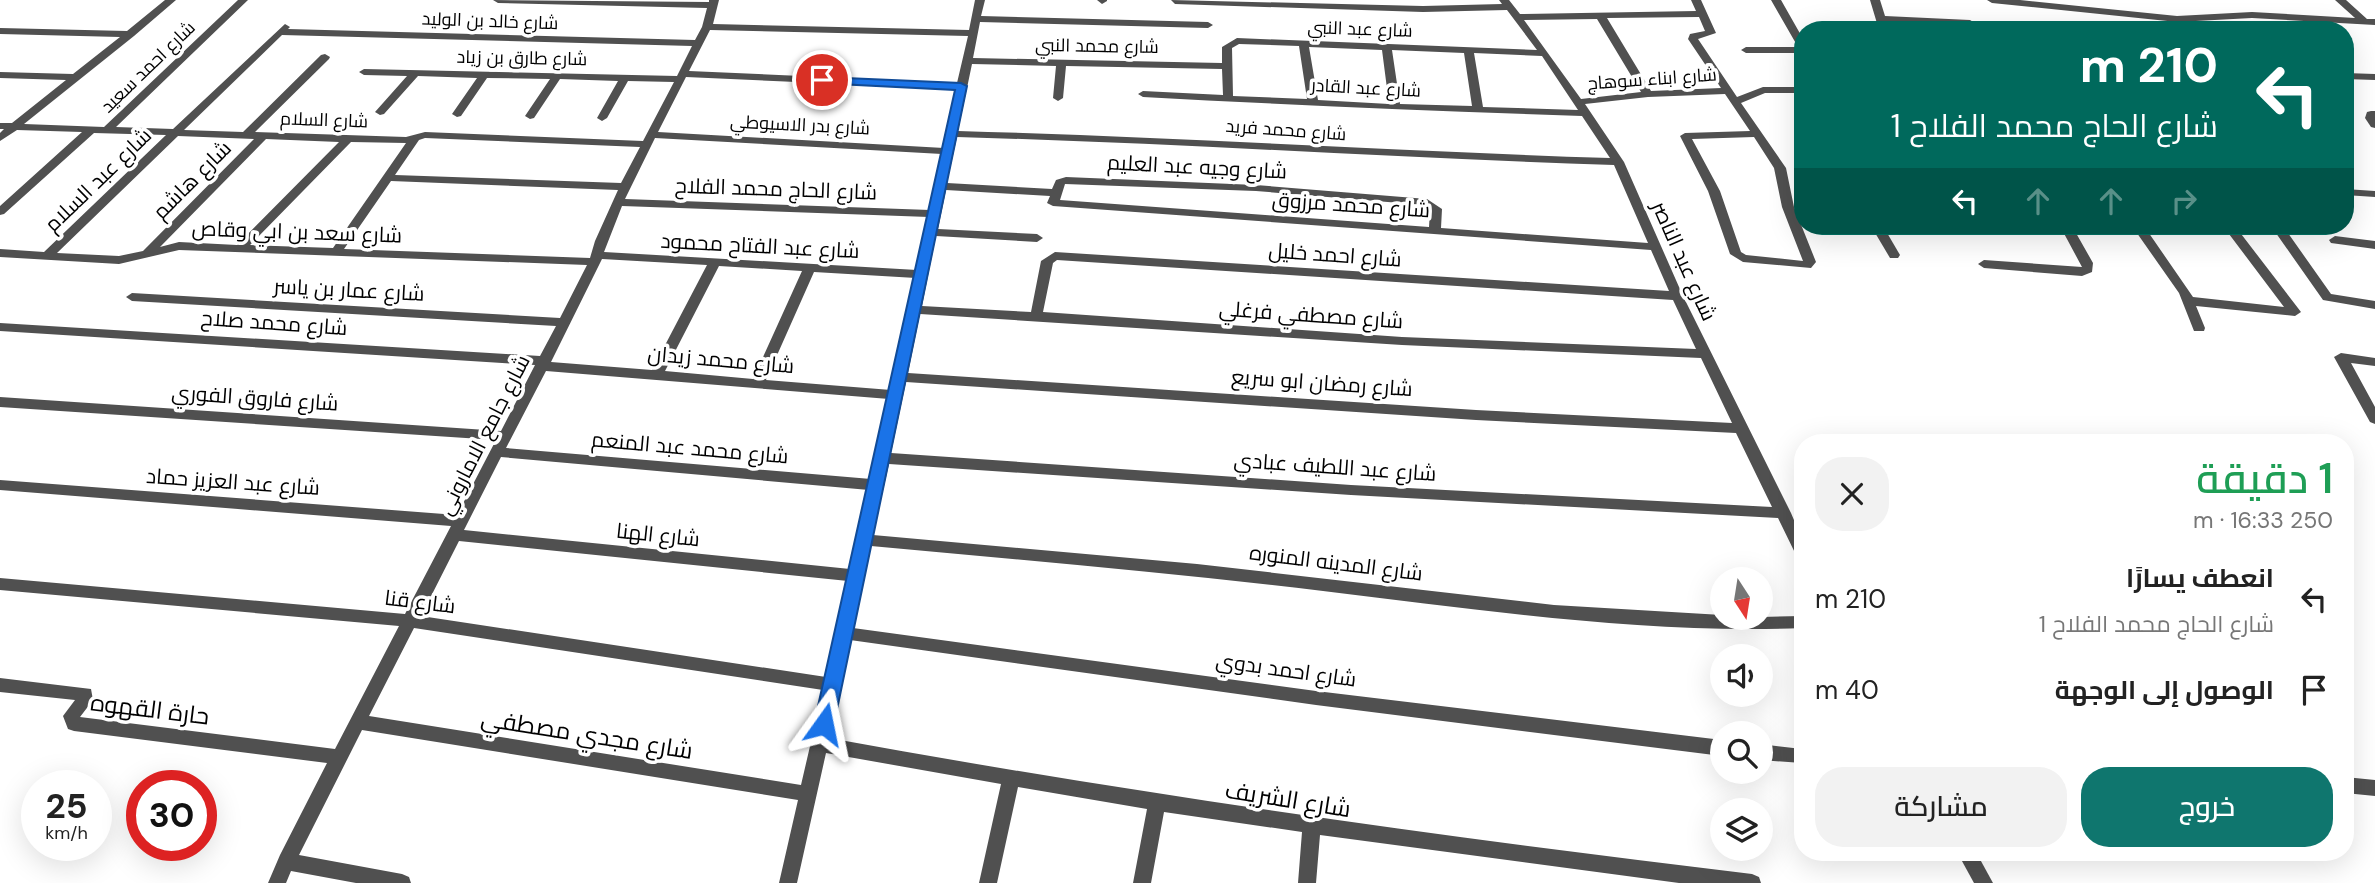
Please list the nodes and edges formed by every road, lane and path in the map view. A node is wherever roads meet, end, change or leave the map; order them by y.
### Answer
1 (171, 0) edge
2 (243, 0) edge
3 (498, 0) edge
4 (979, 0) edge
5 (1696, 0) edge
6 (1776, 0) edge
7 (1875, 0) edge
8 (1992, 0) edge
9 (2340, 0) edge
10 (1175, 1) edge
11 (713, 2) edge
12 (2058, 3) edge
13 (1511, 8) edge
14 (1599, 14) junction
15 (1702, 14) junction
16 (1881, 19) joint
17 (2177, 19) joint
18 (1926, 21) edge
19 (2353, 21) edge
20 (2370, 22) edge
21 (1209, 25) dead end
22 (974, 26) junction
23 (707, 27) junction
24 (0, 31) edge
25 (2375, 31) edge
26 (1794, 33) edge
27 (131, 34) junction
28 (699, 43) junction
29 (1304, 44) junction
30 (1387, 48) junction
31 (1794, 48) edge
32 (1469, 50) junction
33 (1746, 50) dead end
34 (1545, 53) junction
35 (325, 57) dead end
36 (967, 61) junction
37 (1062, 63) junction
38 (1227, 66) junction
39 (364, 72) dead end
40 (414, 74) junction
41 (0, 75) edge
42 (484, 75) junction
43 (557, 76) junction
44 (2354, 76) edge
45 (77, 77) junction
46 (681, 77) junction
47 (2375, 77) edge
48 (625, 78) junction
49 (961, 86) junction
50 (1794, 90) edge
51 (1728, 91) junction
52 (1143, 94) dead end
53 (1648, 94) junction
54 (1058, 98) dead end
55 (1228, 99) junction
56 (1578, 102) junction
57 (1735, 102) junction
58 (1313, 103) junction
59 (1395, 107) junction
60 (1479, 111) junction
61 (380, 112) dead end
62 (1586, 113) junction
63 (457, 114) dead end
64 (2375, 114) edge
65 (530, 116) dead end
66 (602, 118) dead end
67 (2375, 125) edge
68 (0, 126) edge
69 (15, 126) junction
70 (92, 129) junction
71 (107, 130) junction
72 (176, 132) junction
73 (951, 134) junction
74 (1758, 134) junction
75 (246, 135) junction
76 (264, 135) junction
77 (0, 138) edge
78 (415, 138) junction
79 (348, 139) junction
80 (648, 140) junction
81 (947, 151) junction
82 (1618, 162) junction
83 (388, 178) junction
84 (940, 186) junction
85 (625, 187) junction
86 (1056, 193) junction
87 (2354, 193) edge
88 (2375, 194) edge
89 (618, 202) junction
90 (0, 212) edge
91 (934, 214) junction
92 (1794, 222) edge
93 (1436, 230) junction
94 (930, 232) junction
95 (1799, 235) edge
96 (1882, 235) edge
97 (2071, 235) edge
98 (2145, 235) edge
99 (2236, 235) edge
100 (2283, 235) edge
101 (1037, 238) dead end
102 (2335, 240) dead end
103 (2375, 245) edge
104 (1657, 247) junction
105 (239, 249) junction
106 (148, 252) junction
107 (336, 252) junction
108 (0, 253) edge
109 (48, 255) junction
110 (1894, 255) dead end
111 (596, 259) junction
112 (715, 262) junction
113 (1984, 264) dead end
114 (809, 268) junction
115 (921, 274) junction
116 (1677, 296) junction
117 (132, 297) dead end
118 (2188, 302) junction
119 (2375, 305) edge
120 (914, 310) junction
121 (1036, 316) junction
122 (565, 321) junction
123 (0, 327) edge
124 (2199, 328) dead end
125 (1706, 354) junction
126 (2375, 362) edge
127 (544, 364) junction
128 (656, 375) junction
129 (900, 377) junction
130 (757, 384) junction
131 (897, 395) junction
132 (0, 402) edge
133 (2375, 419) edge
134 (1742, 428) junction
135 (507, 436) junction
136 (499, 452) junction
137 (883, 458) junction
138 (0, 485) edge
139 (877, 485) junction
140 (1784, 513) junction
141 (463, 521) junction
142 (456, 535) junction
143 (1794, 535) edge
144 (865, 540) junction
145 (857, 576) junction
146 (0, 584) edge
147 (411, 621) junction
148 (1794, 622) edge
149 (844, 633) junction
150 (0, 685) edge
151 (833, 685) junction
152 (358, 722) junction
153 (820, 744) junction
154 (1710, 747) edge
155 (1773, 753) edge
156 (1794, 755) edge
157 (341, 757) junction
158 (1011, 780) junction
159 (2354, 786) edge
160 (2375, 788) edge
161 (807, 794) junction
162 (1157, 803) junction
163 (1311, 828) junction
164 (1971, 861) edge
165 (285, 862) junction
166 (278, 883) edge
167 (402, 883) edge
168 (788, 883) edge
169 (988, 883) edge
170 (1142, 883) edge
171 (1307, 883) edge
172 (1752, 883) edge
173 (1984, 883) edge

1 - 27 street
2 - 71 street, شارع احمد سعيد
3 - 11 street
4 - 22 street
5 - 15 street
6 - 26 street
7 - 16 street
8 - 12 street
9 - 20 street
10 - 13 street
11 - 23 street, شارع جامع الاماروني
12 - 17 street
13 - 14 street
13 - 34 street, شارع عبد الناصر
14 - 15 street
14 - 53 street
15 - 51 street
16 - 18 street
17 - 19 street
20 - 25 street
21 - 22 street
22 - 23 street
22 - 36 street
23 - 28 street, شارع جامع الاماروني
24 - 27 street
27 - 45 street
28 - 46 street, شارع جامع الاماروني
28 - 72 street, شارع خالد بن الوليد
29 - 30 street, شارع عبد النبي
29 - 38 street, شارع عبد النبي
29 - 58 street
30 - 32 street, شارع عبد النبي
30 - 59 street
31 - 33 street
32 - 34 street, شارع عبد النبي
32 - 60 street
34 - 56 street, شارع عبد الناصر
35 - 75 street
36 - 37 street, شارع محمد النبي
36 - 49 street
37 - 38 street, شارع محمد النبي
37 - 54 street
38 - 55 street
39 - 40 street, شارع طارق بن زياد
40 - 42 street, شارع طارق بن زياد
40 - 61 street
41 - 45 street
42 - 43 street, شارع طارق بن زياد
42 - 63 street
43 - 48 street, شارع طارق بن زياد
43 - 65 street
44 - 47 street
45 - 69 street
46 - 48 street, شارع طارق بن زياد
46 - 49 street, شارع طارق بن زياد
46 - 80 street, شارع جامع الاماروني
48 - 66 street
49 - 73 street
50 - 57 street
51 - 53 street, شارع ابناء سوهاج
51 - 57 street
52 - 55 street, شارع عبد القادر
53 - 56 street, شارع ابناء سوهاج
55 - 58 street, شارع عبد القادر
56 - 62 street, شارع عبد الناصر
57 - 74 street
58 - 59 street, شارع عبد القادر
59 - 60 street, شارع عبد القادر
60 - 62 street, شارع عبد القادر
62 - 82 street, شارع عبد الناصر
64 - 67 street
68 - 69 street, شارع السلام
69 - 70 street, شارع السلام
69 - 77 street
70 - 71 street, شارع السلام
70 - 90 street
71 - 72 street, شارع السلام
72 - 75 street, شارع السلام
72 - 109 street, شارع عبد السلام
73 - 81 street
73 - 82 street, شارع محمد فريد
74 - 92 street
74 - 95 street
75 - 76 street, شارع السلام
76 - 79 street, شارع السلام
76 - 106 street, شارع هاشم
78 - 79 street, شارع السلام
78 - 80 street, شارع السلام
78 - 83 street
79 - 105 street
80 - 81 street, شارع بدر الاسيوطي
80 - 85 street, شارع جامع الاماروني
81 - 84 street
82 - 104 street, شارع عبد الناصر
83 - 85 street
83 - 107 street
84 - 86 street, شارع وجيه عبد العليم
84 - 91 street
85 - 89 street, شارع جامع الاماروني
86 - 93 street, شارع محمد مرزوق
86 - 93 street, شارع وجيه عبد العليم
87 - 88 street
89 - 91 street, شارع الحاج محمد الفلاح
89 - 111 street, شارع جامع الاماروني
91 - 94 street
93 - 104 street, شارع محمد مرزوق
94 - 101 street
94 - 115 street
96 - 110 street
97 - 113 street
98 - 118 street
99 - 118 street
100 - 119 street
102 - 103 street
104 - 116 street, شارع عبد الناصر
105 - 106 street, شارع سعد بن ابي وقاص
105 - 107 street, شارع سعد بن ابي وقاص
106 - 109 street, شارع سعد بن ابي وقاص
107 - 111 street, شارع سعد بن ابي وقاص
108 - 109 street, شارع سعد بن ابي وقاص
111 - 112 street, شارع عبد الفتاح محمود
111 - 122 street, شارع جامع الاماروني
112 - 114 street, شارع عبد الفتاح محمود
112 - 128 street
114 - 115 street, شارع عبد الفتاح محمود
114 - 130 street
115 - 120 street
116 - 121 street, شارع احمد خليل
116 - 125 street, شارع عبد الناصر
117 - 122 street, شارع عمار بن ياسر
118 - 124 street
120 - 121 street, شارع مصطفي فرغلي
120 - 129 street
121 - 125 street, شارع مصطفي فرغلي
122 - 127 street, شارع جامع الاماروني
123 - 127 street, شارع محمد صلاح
125 - 134 street, شارع عبد الناصر
126 - 133 street
127 - 128 street, شارع محمد زيدان
127 - 135 street, شارع جامع الاماروني
128 - 130 street, شارع محمد زيدان
129 - 131 street
129 - 134 street, شارع رمضان ابو سريع
130 - 131 street, شارع محمد زيدان
131 - 137 street
132 - 135 street, شارع فاروق الفوري
134 - 140 street, شارع عبد الناصر
135 - 136 street, شارع جامع الاماروني
136 - 139 street, شارع محمد عبد المنعم
136 - 141 street, شارع جامع الاماروني
137 - 139 street
137 - 140 street, شارع عبد اللطيف عبادي
138 - 141 street, شارع عبد العزيز حماد
139 - 144 street
140 - 143 street, شارع عبد الناصر
141 - 142 street, شارع جامع الاماروني
142 - 145 street, شارع الهنا
142 - 147 street, شارع جامع الاماروني
144 - 145 street
144 - 148 street, شارع المدينه المنوره
145 - 149 street
146 - 147 street, شارع قنا
147 - 151 street, شارع قنا
147 - 152 street, شارع جامع الاماروني
149 - 151 street
149 - 154 street, شارع احمد بدوي
150 - 157 street, حارة القهوه
151 - 153 street
152 - 157 street, شارع جامع الاماروني
152 - 161 street, شارع مجدي مصطفي
153 - 158 street, شارع الشريف
153 - 161 street
155 - 156 street
157 - 165 street, شارع جامع الاماروني
158 - 162 street, شارع الشريف
158 - 169 street
159 - 160 street
161 - 168 street
162 - 163 street, شارع الشريف
162 - 170 street
163 - 171 street
163 - 172 street, شارع الشريف
164 - 173 street
165 - 166 street, شارع جامع الاماروني
165 - 167 street

